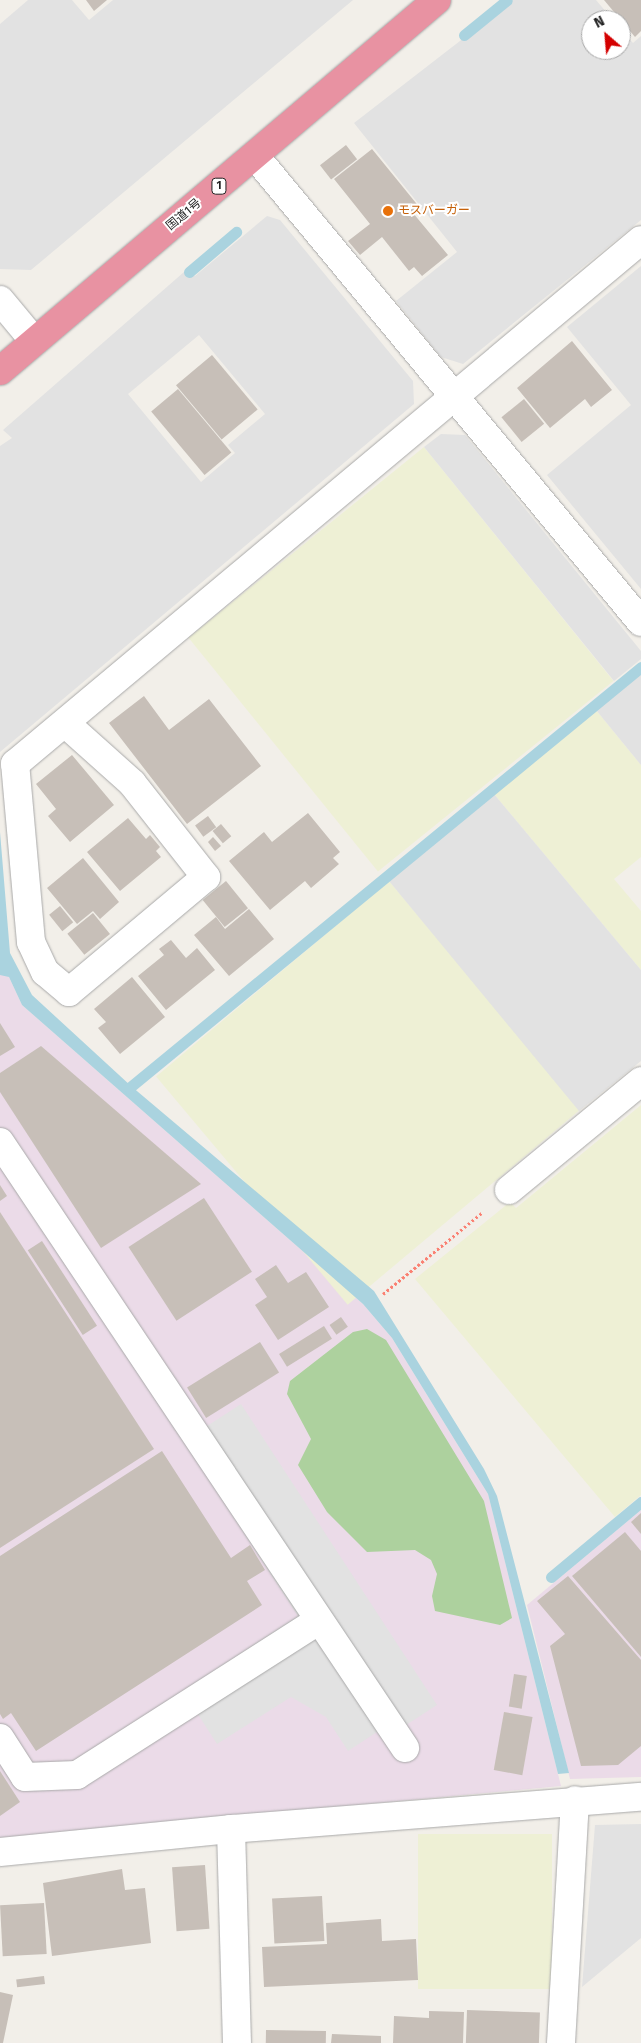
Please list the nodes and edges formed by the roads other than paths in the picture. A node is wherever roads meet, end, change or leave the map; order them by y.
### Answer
1 (437, 0) edge
2 (255, 156) junction
3 (641, 240) edge
4 (0, 300) edge
5 (34, 341) junction
6 (0, 371) edge
7 (451, 396) junction
8 (641, 622) edge
9 (65, 723) junction
10 (641, 1081) edge
11 (0, 1142) edge
12 (509, 1190) road end
13 (319, 1620) junction
14 (0, 1738) edge
15 (405, 1748) dead end
16 (641, 1797) edge
17 (575, 1800) junction
18 (231, 1829) junction
19 (0, 1852) edge
20 (237, 2043) edge
21 (561, 2043) edge

1 - 2 highway, 国道1号 / 1
2 - 5 highway, 国道1号 / 1
2 - 7 street
3 - 7 street
4 - 5 street
5 - 6 highway, 国道1号 / 1
7 - 8 street
7 - 9 street
9 - 9 street
10 - 12 street
11 - 13 street
13 - 14 street
13 - 15 street
16 - 17 street
17 - 18 street
17 - 21 street
18 - 19 street
18 - 20 street

